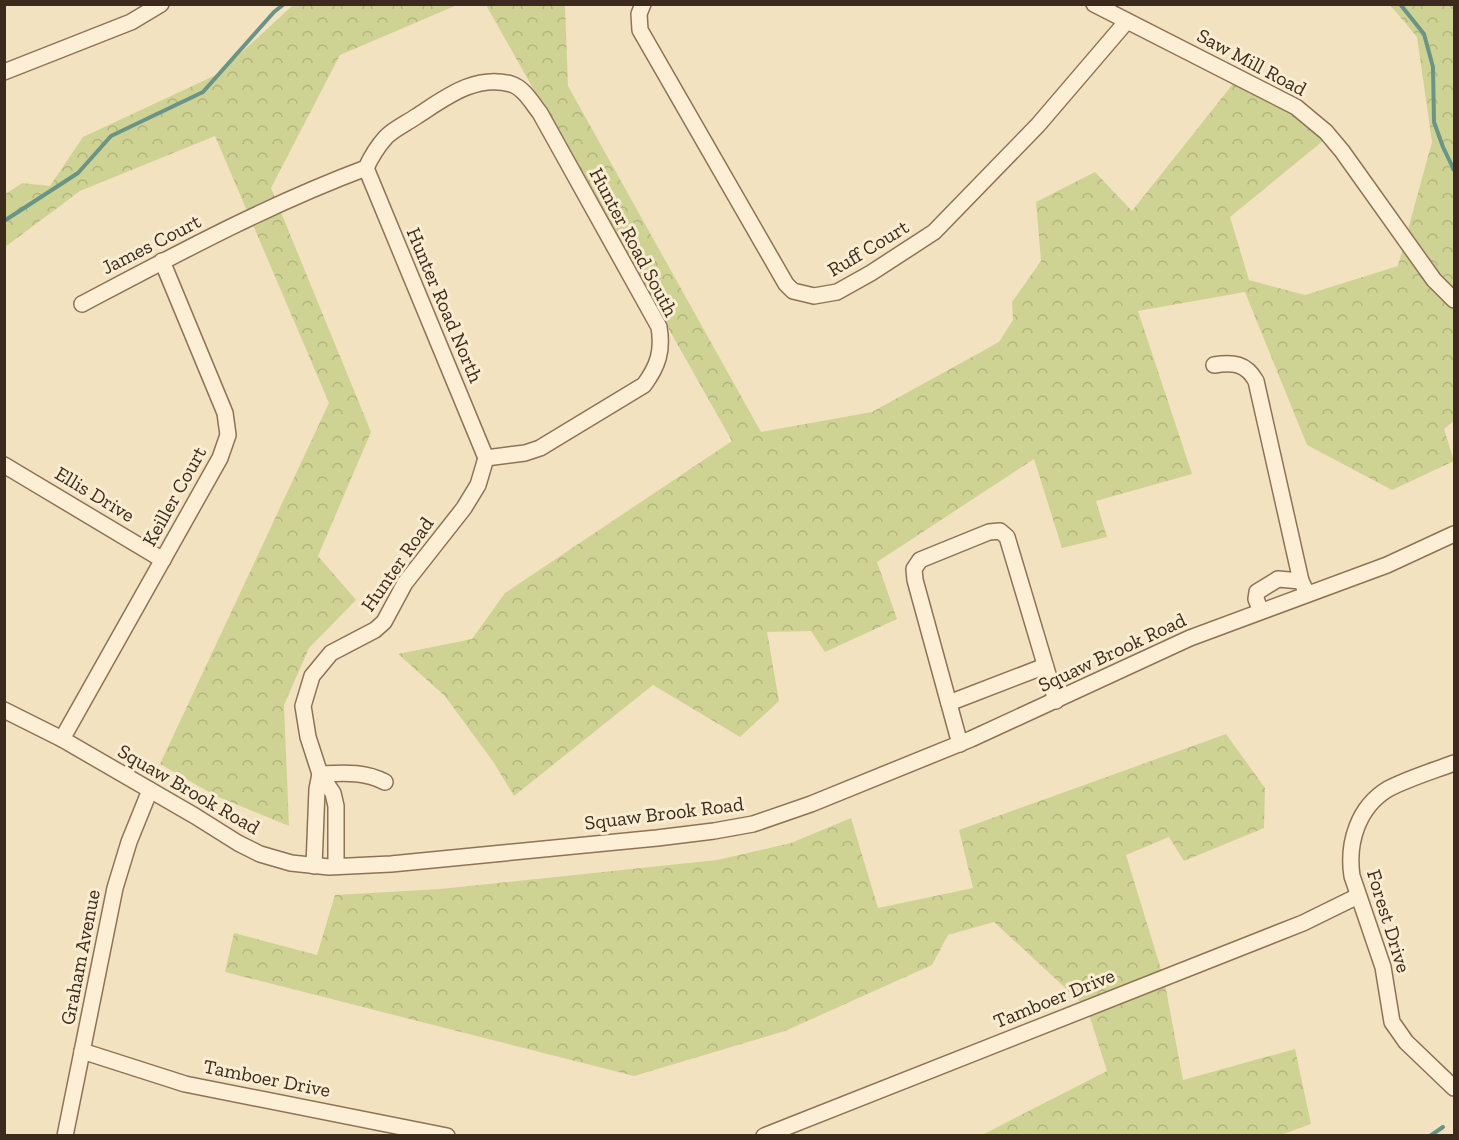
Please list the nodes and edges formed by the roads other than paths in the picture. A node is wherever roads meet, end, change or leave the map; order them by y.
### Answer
1 (161, 4) edge
2 (643, 4) edge
3 (1094, 4) edge
4 (1127, 21) junction
5 (4, 72) edge
6 (366, 168) junction
7 (162, 261) junction
8 (1455, 300) edge
9 (82, 304) dead end
10 (1214, 365) dead end
11 (486, 458) junction
12 (4, 465) edge
13 (1455, 534) edge
14 (163, 560) junction
15 (1304, 587) junction
16 (1261, 611) junction
17 (1045, 666) junction
18 (1056, 701) junction
19 (949, 703) junction
20 (4, 710) edge
21 (62, 739) junction
22 (960, 744) junction
23 (1455, 763) edge
24 (320, 774) junction
25 (385, 782) dead end
26 (150, 790) junction
27 (314, 866) junction
28 (336, 866) junction
29 (1358, 896) junction
30 (82, 1051) junction
31 (1455, 1088) edge
32 (65, 1136) edge
33 (447, 1136) edge
34 (764, 1136) edge

1 - 5 street
2 - 4 street, Ruff Court
3 - 4 street, Saw Mill Road
4 - 8 street, Saw Mill Road
6 - 7 street, James Court
6 - 11 street, Hunter Road North
6 - 11 street, Hunter Road South
7 - 9 street, James Court
7 - 14 street, Keiller Court
10 - 15 street
11 - 24 street, Hunter Road
12 - 14 street, Ellis Drive
13 - 15 street, Squaw Brook Road
14 - 21 street, Keiller Court
15 - 16 street, Squaw Brook Road
15 - 16 street
16 - 18 street, Squaw Brook Road
17 - 18 street
17 - 19 street
17 - 19 street
18 - 22 street, Squaw Brook Road
19 - 22 street
20 - 21 street, Squaw Brook Road
21 - 26 street, Squaw Brook Road
22 - 28 street, Squaw Brook Road
23 - 29 street, Forest Drive
24 - 25 street
24 - 27 street, Hunter Road
24 - 28 street, Hunter Road
26 - 27 street, Squaw Brook Road
26 - 30 street, Graham Avenue
27 - 28 street, Squaw Brook Road
29 - 31 street, Forest Drive
29 - 34 street, Tamboer Drive
30 - 32 street, Graham Avenue
30 - 33 street, Tamboer Drive

